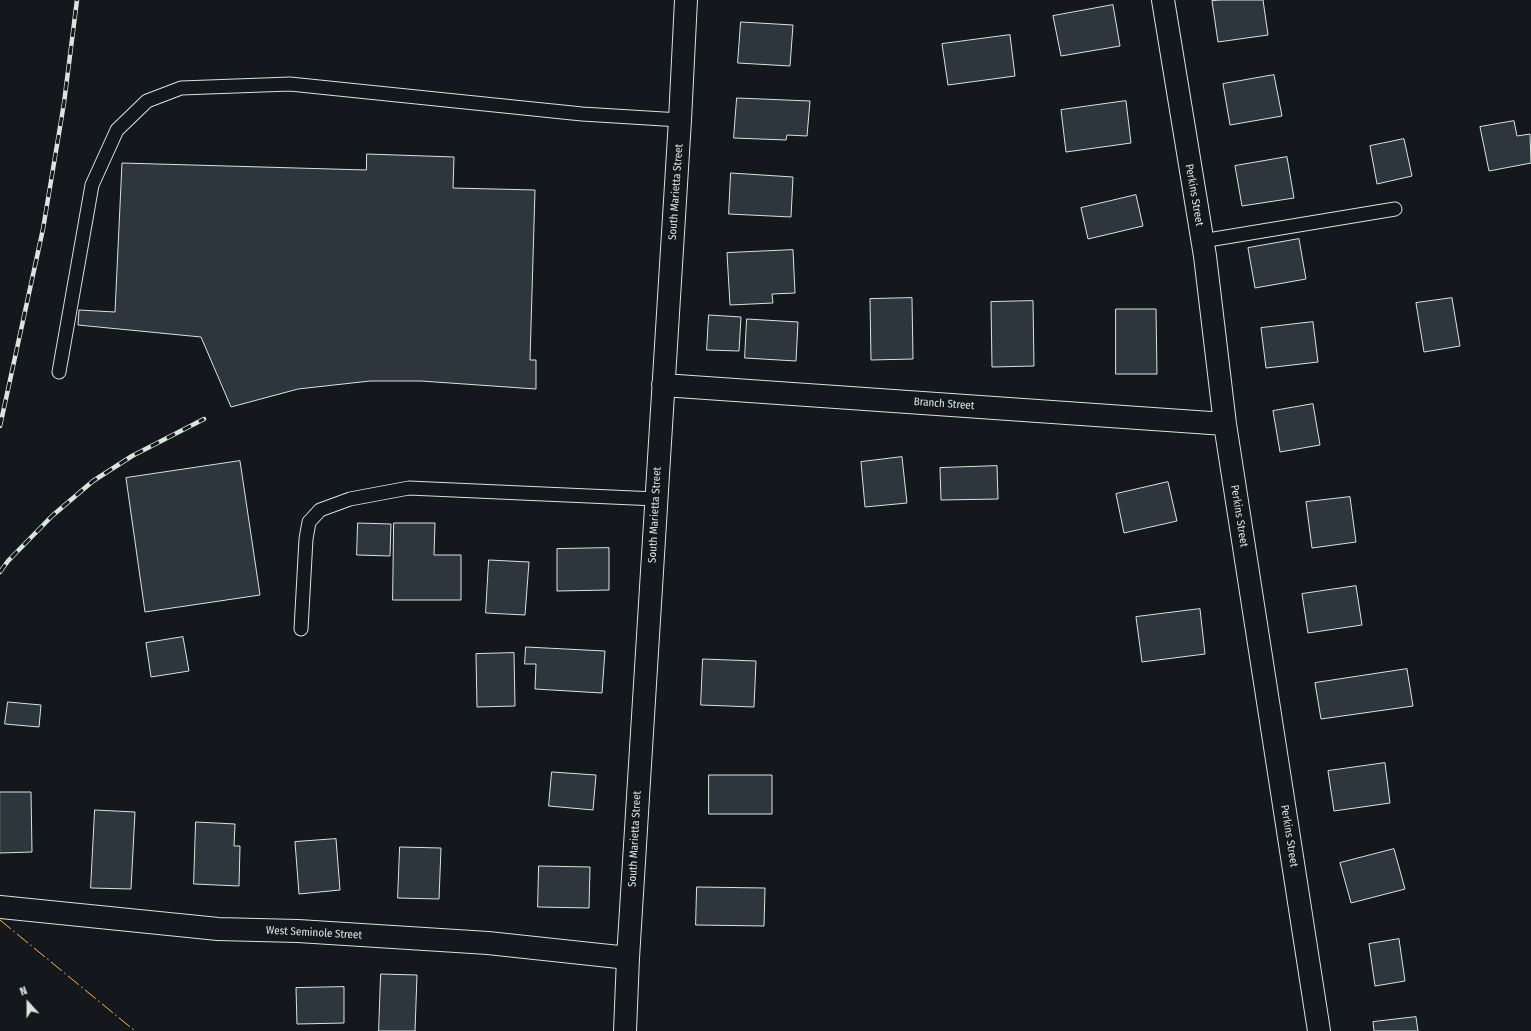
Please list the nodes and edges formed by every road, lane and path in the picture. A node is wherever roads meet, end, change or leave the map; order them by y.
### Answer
1 (686, 0) edge
2 (1163, 0) edge
3 (680, 120) junction
4 (1395, 209) dead end
5 (1202, 241) junction
6 (59, 372) dead end
7 (663, 385) junction
8 (1224, 424) junction
9 (656, 499) junction
10 (301, 629) dead end
11 (0, 907) edge
12 (628, 958) junction
13 (625, 1031) edge
14 (1319, 1031) edge

1 - 3 street, South Marietta Street
2 - 5 street, Perkins Street
3 - 6 lane
3 - 7 street, South Marietta Street
4 - 5 lane
5 - 8 street, Perkins Street
7 - 8 street, Branch Street
7 - 9 street, South Marietta Street
8 - 14 street, Perkins Street
9 - 10 lane
9 - 12 street, South Marietta Street
11 - 12 street, West Seminole Street
12 - 13 street, South Marietta Street

